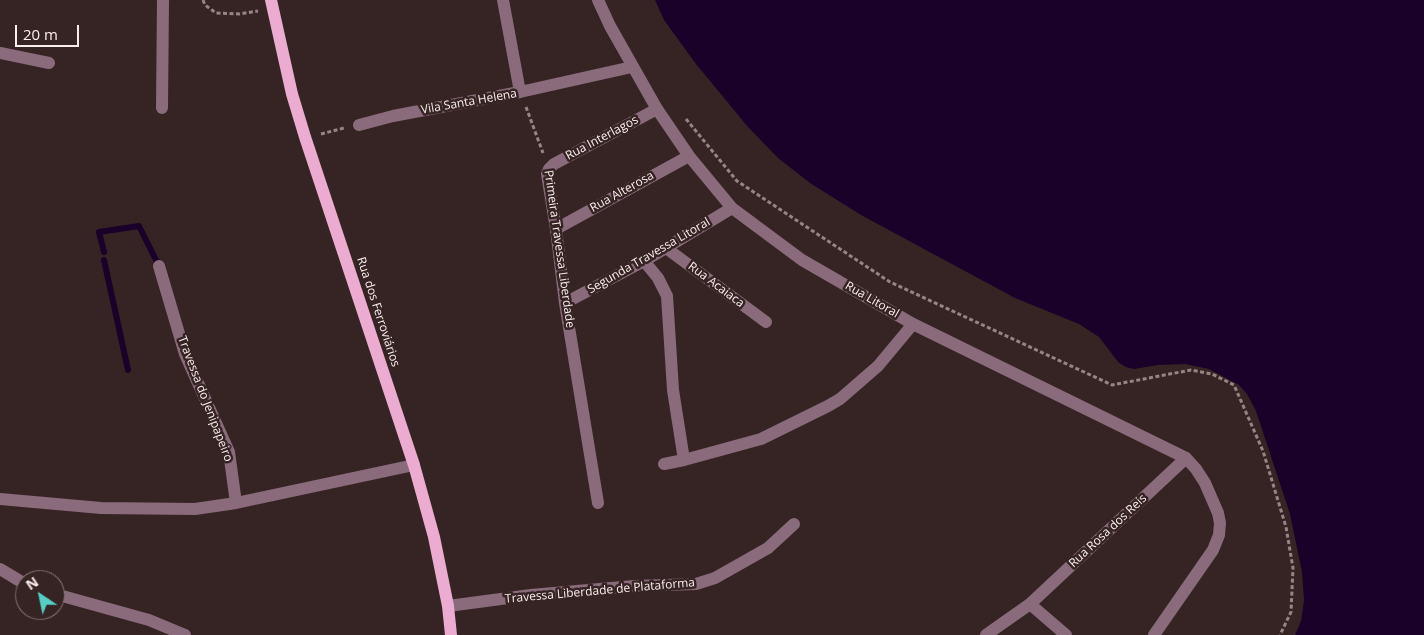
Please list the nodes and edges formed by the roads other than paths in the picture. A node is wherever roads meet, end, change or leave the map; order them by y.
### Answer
1 (163, 0) edge
2 (502, 0) edge
3 (598, 0) edge
4 (272, 4) edge
5 (0, 53) edge
6 (49, 63) dead end
7 (632, 67) junction
8 (520, 92) junction
9 (162, 108) dead end
10 (657, 109) junction
11 (359, 125) road end
12 (689, 156) junction
13 (549, 168) joint
14 (732, 208) junction
15 (556, 229) junction
16 (666, 248) junction
17 (644, 261) junction
18 (159, 266) dead end
19 (565, 303) junction
20 (766, 322) dead end
21 (913, 324) junction
22 (1186, 458) junction
23 (684, 460) junction
24 (664, 464) dead end
25 (414, 465) junction
26 (0, 499) edge
27 (598, 503) dead end
28 (236, 504) junction
29 (794, 524) dead end
30 (0, 569) edge
31 (15, 578) edge
32 (65, 597) edge
33 (1030, 604) junction
34 (448, 606) junction
35 (185, 635) edge
36 (451, 635) edge
37 (986, 635) edge
38 (1066, 635) edge
39 (1154, 635) edge

1 - 9 street
2 - 8 street
3 - 7 street, Rua Litoral
4 - 25 main road, Rua dos Ferroviários
5 - 6 street
7 - 8 street, Vila Santa Helena
7 - 10 street, Rua Litoral
8 - 11 street, Vila Santa Helena
10 - 12 street, Rua Litoral
10 - 13 street, Rua Interlagos
12 - 14 street, Rua Litoral
12 - 15 street, Rua Alterosa
13 - 15 street, Primeira Travessa Liberdade
14 - 16 street, Segunda Travessa Litoral
14 - 21 street, Rua Litoral
15 - 19 street, Primeira Travessa Liberdade
16 - 17 street, Segunda Travessa Litoral
16 - 20 street, Rua Acaiaca
17 - 19 street, Segunda Travessa Litoral
17 - 23 street
18 - 28 street, Travessa do Jenipapeiro
19 - 27 street, Primeira Travessa Liberdade
21 - 22 street, Rua Litoral
21 - 23 street
22 - 33 street, Rua Rosa dos Reis
22 - 39 street, Rua Litoral
23 - 24 street
25 - 28 street
25 - 34 main road, Rua dos Ferroviários
26 - 28 street
29 - 34 street, Travessa Liberdade de Plataforma
30 - 31 street
32 - 35 street
33 - 37 street, Rua Rosa dos Reis
33 - 38 street
34 - 36 main road, Rua dos Ferroviários

